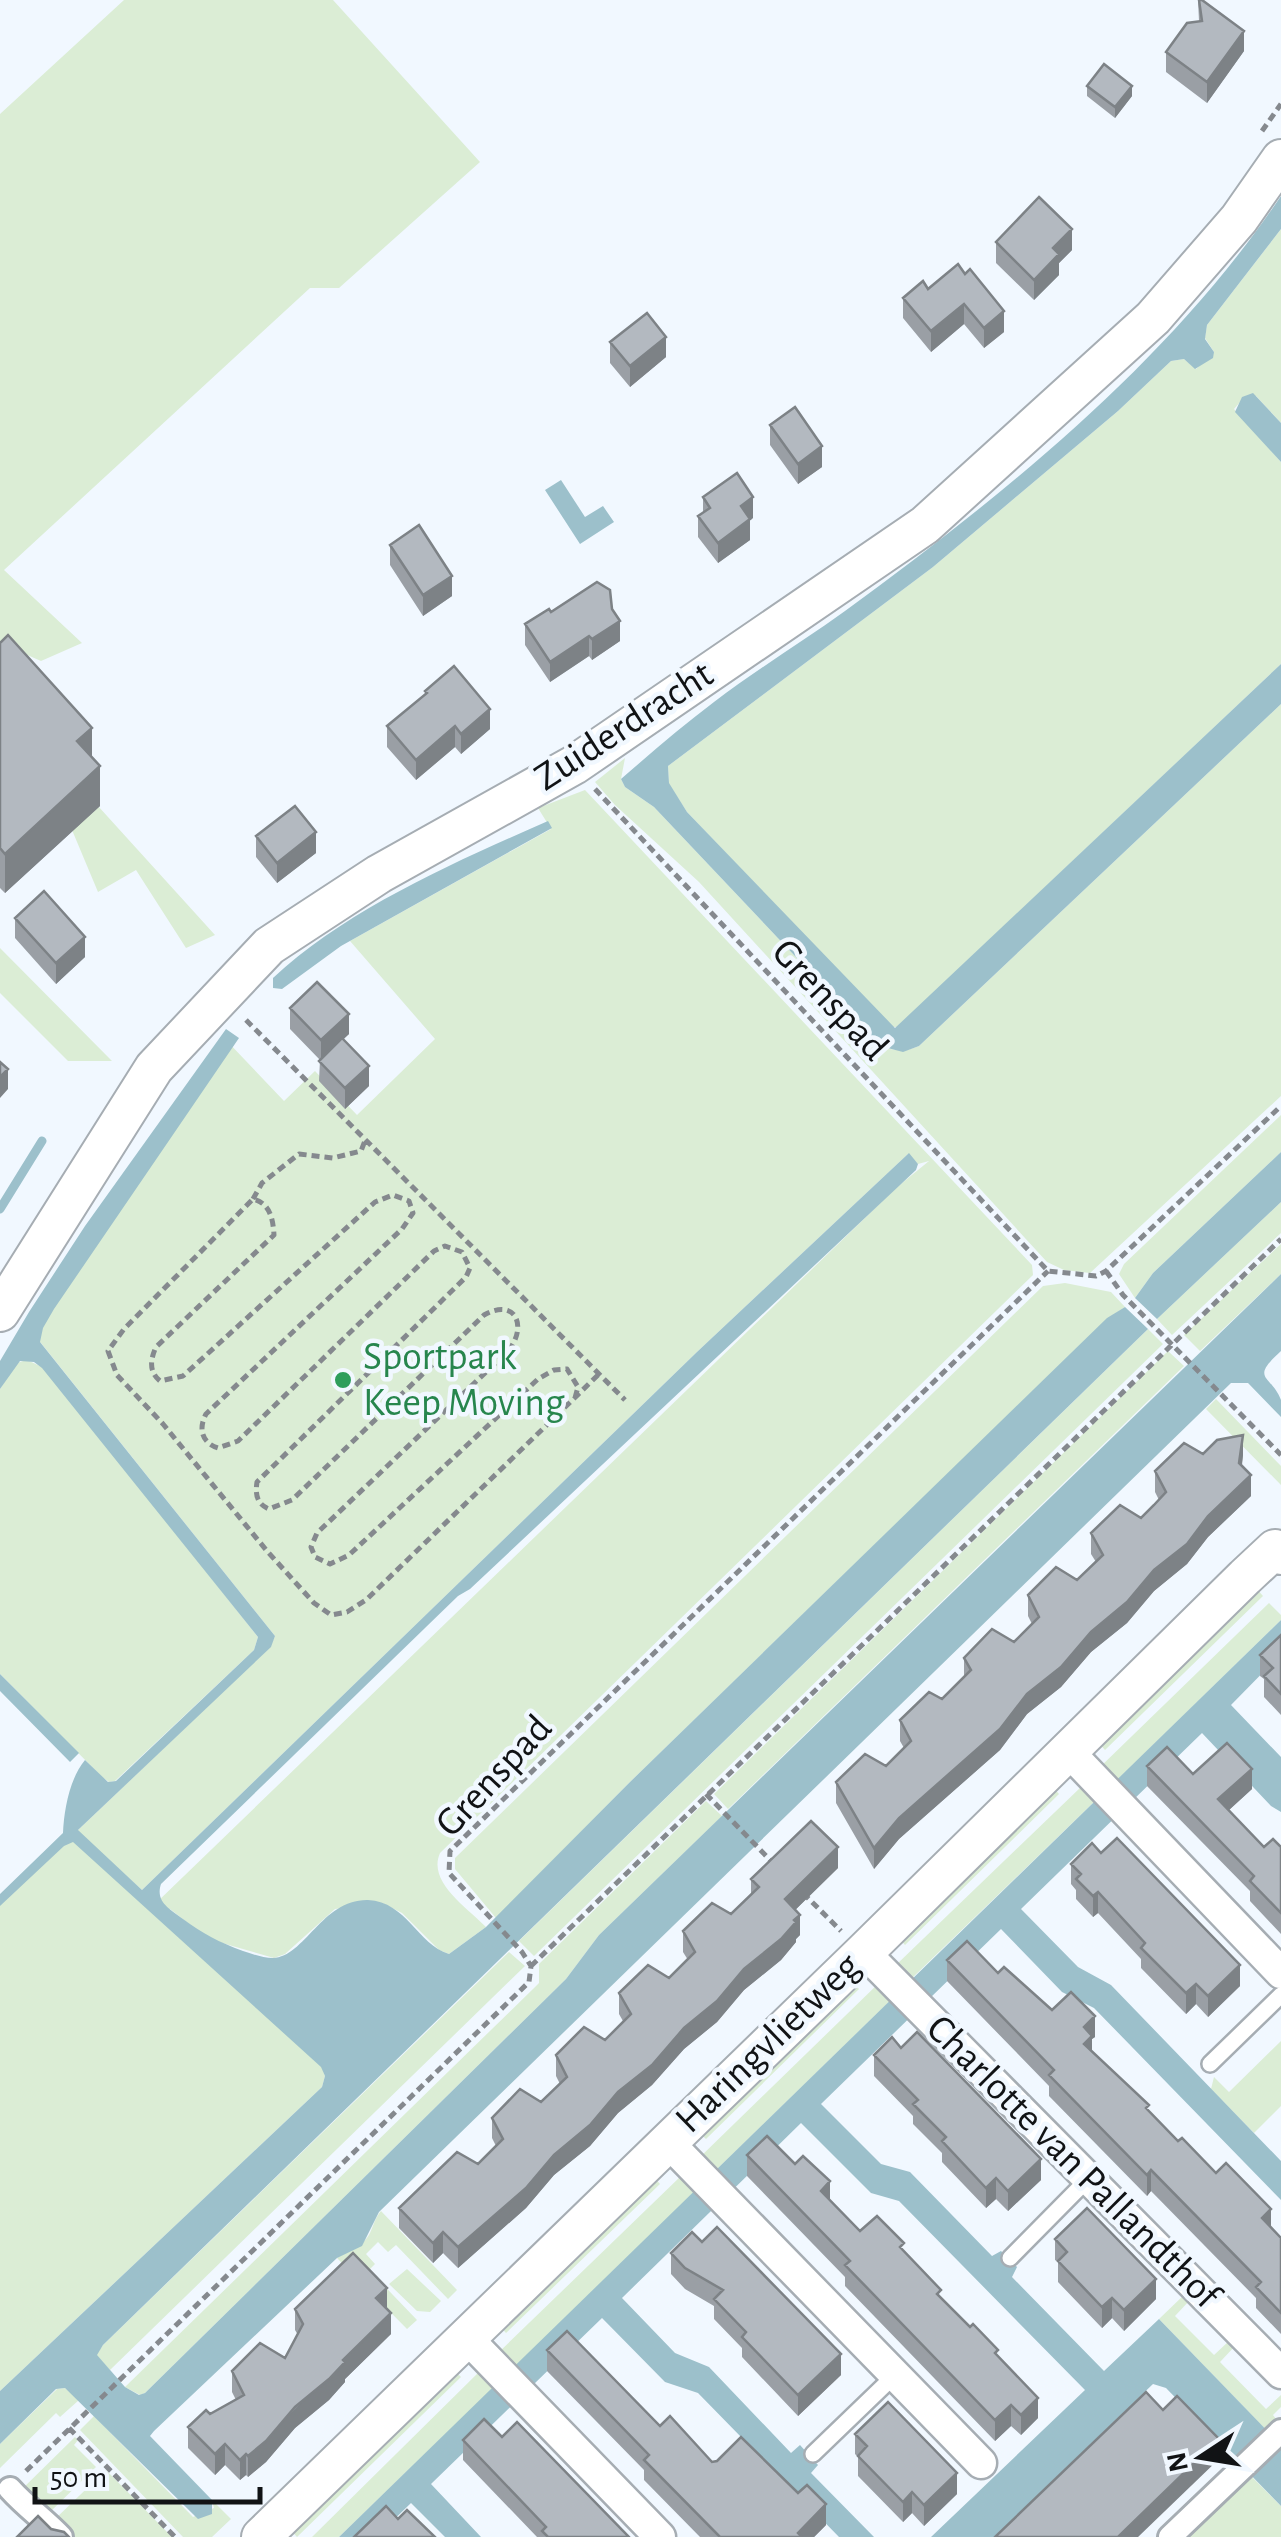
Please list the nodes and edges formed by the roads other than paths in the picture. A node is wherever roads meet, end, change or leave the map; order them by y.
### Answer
1 (1271, 146) edge
2 (0, 1312) edge
3 (1279, 1549) edge
4 (1068, 1751) junction
5 (877, 1964) junction
6 (1281, 1972) edge
7 (1281, 1995) edge
8 (1210, 2064) dead end
9 (666, 2141) junction
10 (1090, 2178) junction
11 (1010, 2258) dead end
12 (478, 2350) junction
13 (1281, 2373) edge
14 (895, 2375) junction
15 (1281, 2431) edge
16 (814, 2454) dead end
17 (981, 2463) dead end
18 (10, 2489) road end
19 (61, 2537) edge
20 (260, 2537) edge
21 (660, 2537) edge
22 (1170, 2537) edge

1 - 2 street, Zuiderdracht
3 - 4 street, Haringvlietweg
4 - 5 street, Haringvlietweg
4 - 6 street
5 - 9 street, Haringvlietweg
5 - 10 street, Charlotte van Pallandthof
7 - 8 lane
9 - 12 street, Haringvlietweg
9 - 14 street
10 - 11 lane
10 - 13 street, Charlotte van Pallandthof
12 - 20 street, Haringvlietweg
12 - 21 street
14 - 16 lane
14 - 17 street
15 - 22 street
18 - 19 street

